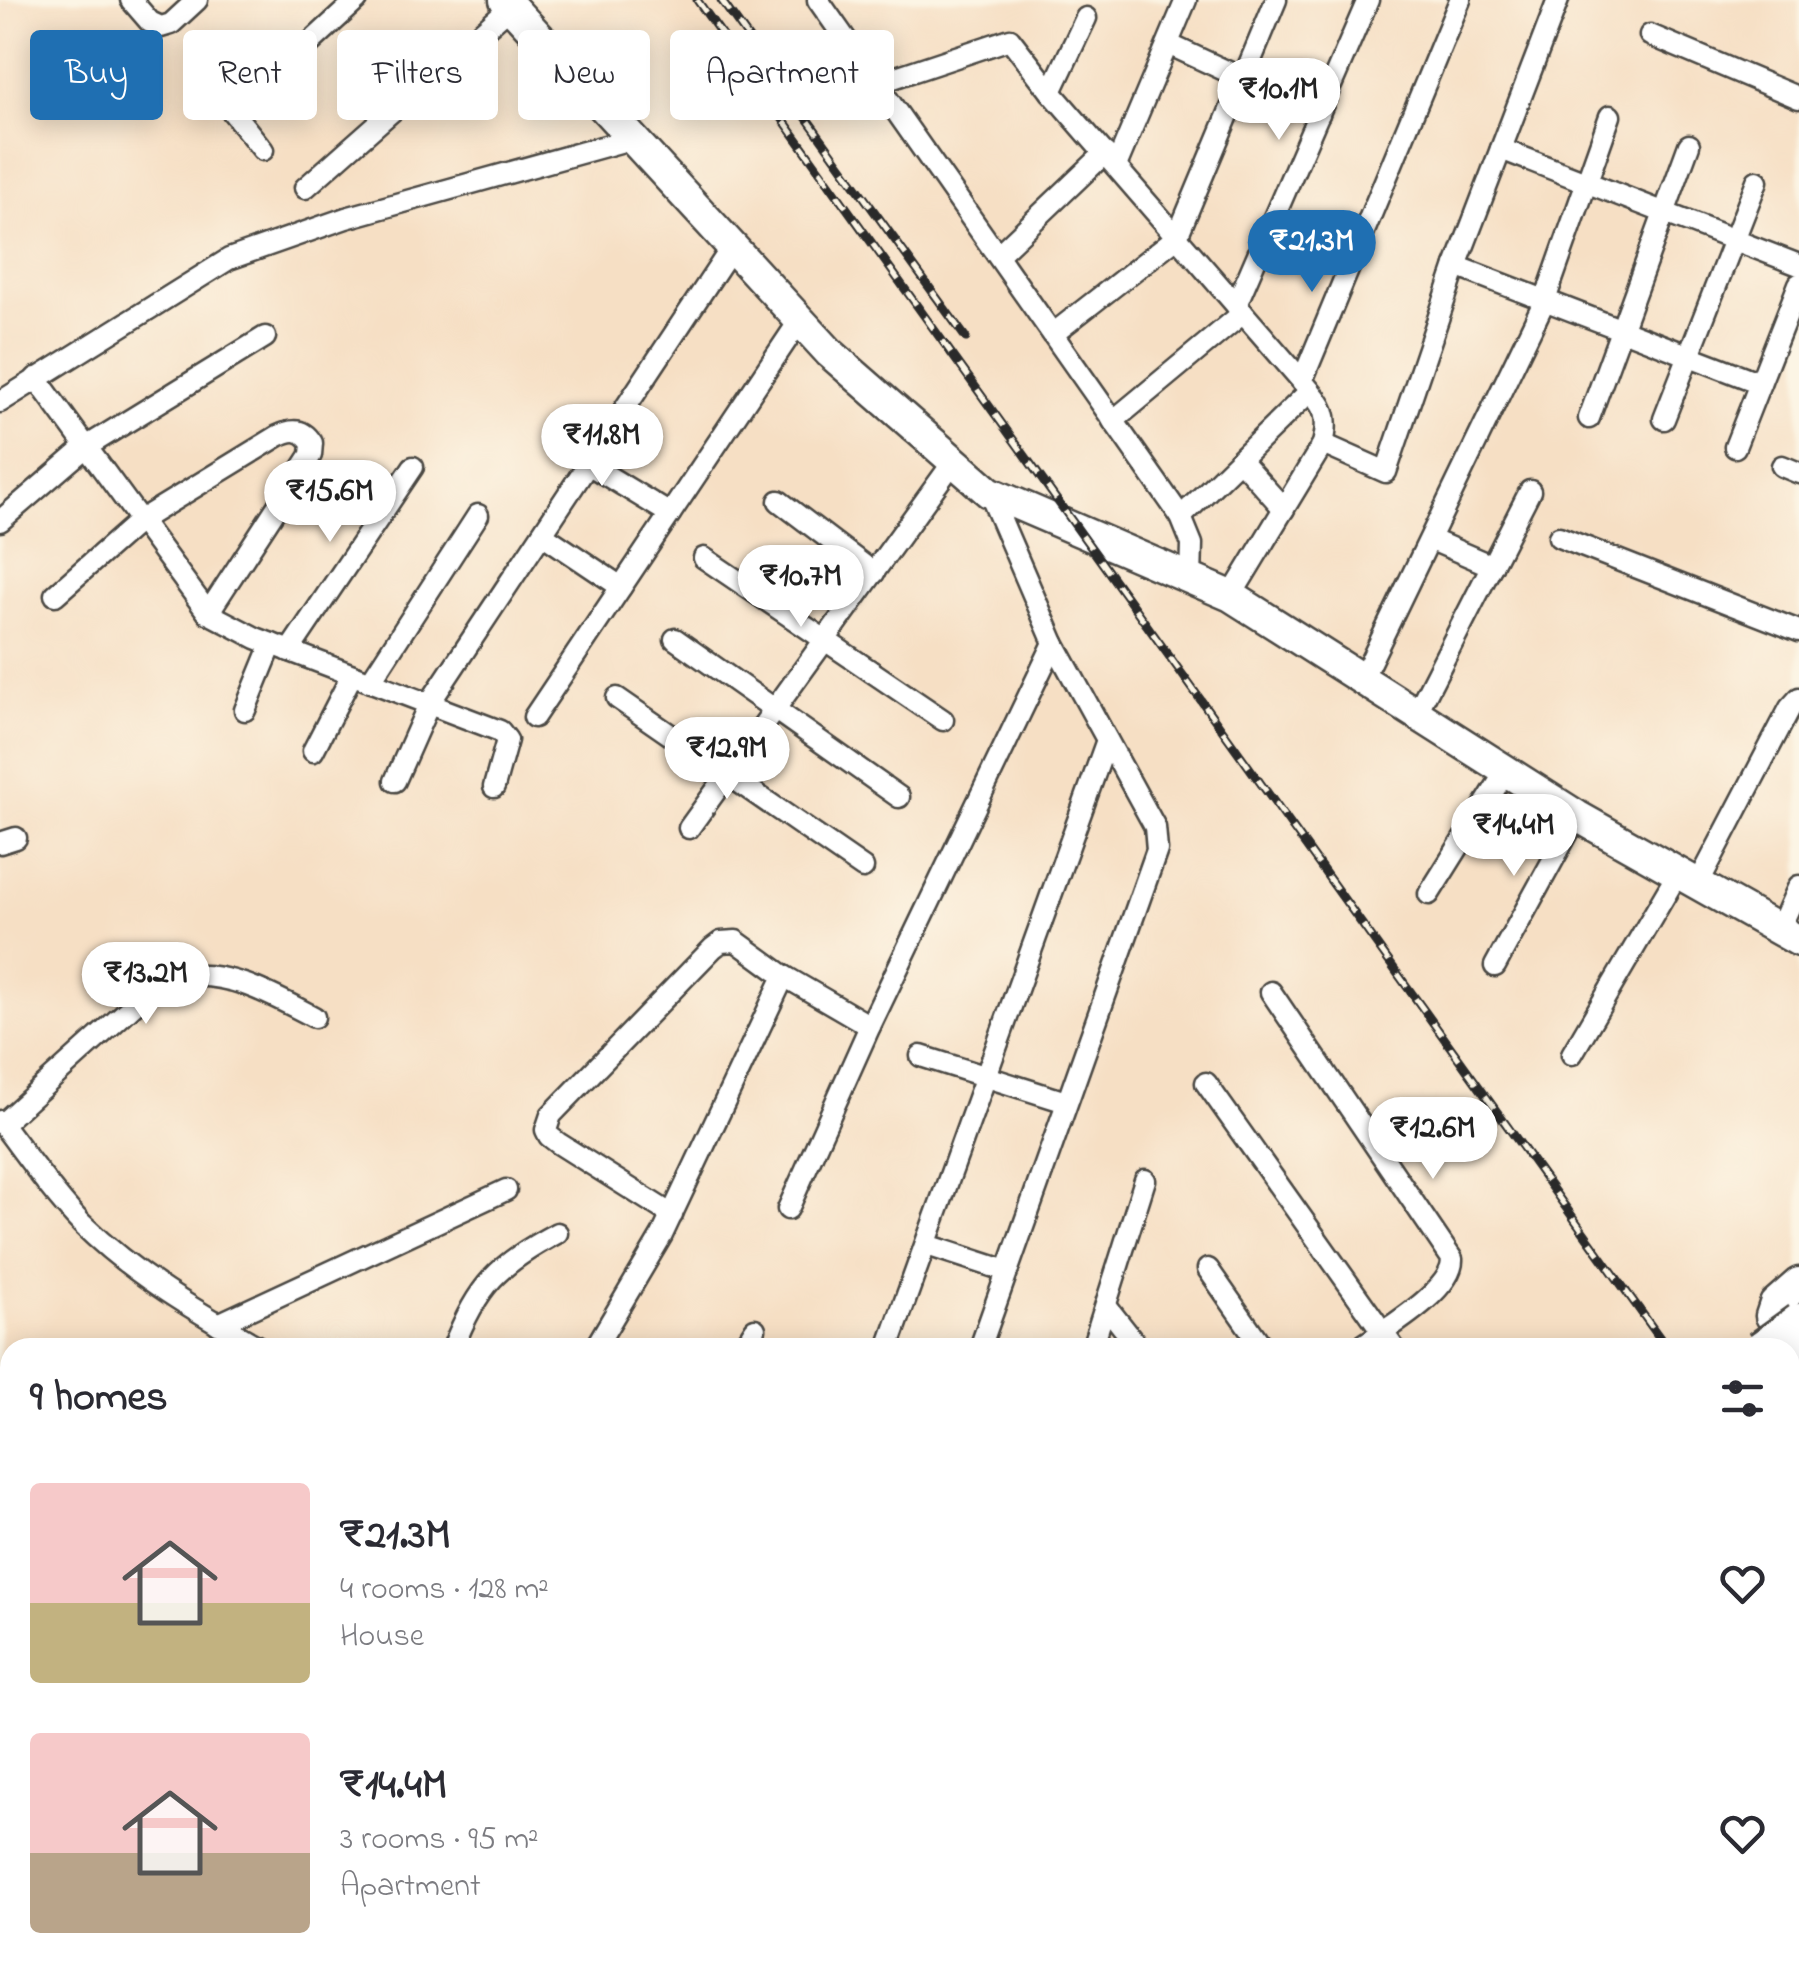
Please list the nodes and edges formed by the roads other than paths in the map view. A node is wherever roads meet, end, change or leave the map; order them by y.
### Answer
1 (131, 0) edge
2 (197, 0) edge
3 (357, 0) edge
4 (818, 0) edge
5 (1186, 0) edge
6 (1276, 0) edge
7 (1368, 0) edge
8 (1460, 0) edge
9 (1558, 0) edge
10 (508, 3) edge
11 (1086, 18) dead end
12 (840, 30) edge
13 (1650, 35) dead end
14 (317, 37) edge
15 (1168, 44) junction
16 (1244, 77) junction
17 (894, 78) edge
18 (1051, 92) junction
19 (1799, 98) edge
20 (894, 106) edge
21 (1318, 114) junction
22 (1610, 116) dead end
23 (240, 120) edge
24 (634, 138) junction
25 (1689, 145) dead end
26 (1500, 149) junction
27 (264, 150) dead end
28 (1110, 160) junction
29 (1757, 181) dead end
30 (1587, 183) junction
31 (306, 188) dead end
32 (1662, 213) junction
33 (1177, 237) junction
34 (1732, 240) junction
35 (732, 246) junction
36 (998, 255) junction
37 (1799, 264) edge
38 (1456, 266) junction
39 (1799, 284) edge
40 (1545, 300) junction
41 (1239, 309) junction
42 (800, 320) junction
43 (1620, 328) junction
44 (1053, 334) junction
45 (265, 337) dead end
46 (1691, 354) junction
47 (36, 378) junction
48 (1760, 383) junction
49 (1306, 386) junction
50 (0, 402) edge
51 (1588, 418) dead end
52 (1664, 419) dead end
53 (1113, 422) junction
54 (1323, 444) junction
55 (86, 447) junction
56 (1735, 447) dead end
57 (1240, 460) junction
58 (954, 461) junction
59 (588, 464) junction
60 (413, 467) dead end
61 (1530, 491) dead end
62 (989, 492) junction
63 (779, 501) dead end
64 (1284, 509) junction
65 (478, 514) dead end
66 (670, 514) junction
67 (1181, 517) junction
68 (0, 521) edge
69 (139, 522) junction
70 (542, 534) junction
71 (1559, 537) dead end
72 (1432, 540) junction
73 (704, 558) dead end
74 (1492, 566) junction
75 (874, 572) junction
76 (1190, 579) junction
77 (621, 587) junction
78 (55, 595) dead end
79 (1231, 596) junction
80 (208, 613) junction
81 (1799, 631) edge
82 (675, 639) dead end
83 (824, 641) junction
84 (1054, 643) junction
85 (281, 648) junction
86 (361, 678) junction
87 (1362, 679) junction
88 (617, 698) dead end
89 (1799, 698) edge
90 (429, 704) junction
91 (776, 708) junction
92 (244, 710) dead end
93 (1416, 714) junction
94 (534, 717) dead end
95 (943, 720) dead end
96 (1107, 740) junction
97 (313, 751) dead end
98 (1506, 771) junction
99 (728, 773) junction
100 (395, 780) dead end
101 (494, 788) dead end
102 (899, 797) dead end
103 (1577, 816) junction
104 (689, 828) dead end
105 (862, 868) dead end
106 (1688, 879) junction
107 (1799, 886) edge
108 (1430, 894) dead end
109 (1789, 936) edge
110 (1494, 966) dead end
111 (784, 976) junction
112 (1272, 992) dead end
113 (314, 1017) dead end
114 (870, 1026) junction
115 (1572, 1054) dead end
116 (921, 1056) dead end
117 (986, 1077) junction
118 (1206, 1082) dead end
119 (1066, 1102) junction
120 (1, 1122) edge
121 (1145, 1180) dead end
122 (506, 1190) dead end
123 (788, 1209) dead end
124 (672, 1215) junction
125 (557, 1233) dead end
126 (927, 1245) junction
127 (1208, 1269) dead end
128 (1007, 1271) junction
129 (1799, 1283) edge
130 (1106, 1306) junction
131 (1799, 1320) edge
132 (218, 1324) junction
133 (242, 1338) edge
134 (457, 1338) edge
135 (601, 1338) edge
136 (892, 1338) edge
137 (984, 1338) edge
138 (1095, 1338) edge
139 (1131, 1338) edge
140 (1256, 1338) edge
141 (1387, 1338) edge
142 (1390, 1338) edge
143 (1774, 1338) edge
144 (1788, 1338) edge

1 - 2 street
3 - 14 street
4 - 12 street
5 - 15 street
6 - 16 street
7 - 21 street
8 - 49 street
9 - 26 street
10 - 24 street
10 - 31 street
11 - 18 street
13 - 19 street
15 - 16 street
15 - 28 street
16 - 21 street
16 - 33 street
17 - 18 street
18 - 28 street
20 - 36 street
21 - 41 street
22 - 30 street
23 - 27 street
24 - 35 street
24 - 47 street
25 - 32 street
26 - 30 street
26 - 38 street
28 - 33 street
28 - 36 street
29 - 34 street
30 - 32 street
30 - 40 street
32 - 34 street
32 - 43 street
33 - 41 street
33 - 44 street
34 - 37 street
34 - 46 street
35 - 42 street
35 - 59 street
36 - 44 street
38 - 40 street
38 - 54 street
39 - 48 street
40 - 43 street
40 - 72 street
41 - 49 street
41 - 53 street
42 - 58 street
42 - 66 street
43 - 46 street
43 - 51 street
44 - 53 street
45 - 55 street
46 - 48 street
46 - 52 street
47 - 50 street
47 - 55 street
48 - 56 street
49 - 54 street
49 - 57 street
53 - 67 street
54 - 64 street
55 - 68 street
55 - 69 street
57 - 64 street
57 - 67 street
58 - 62 street
58 - 75 street
59 - 66 street
59 - 70 street
60 - 85 street
61 - 74 street
62 - 76 street
62 - 84 street
63 - 75 street
64 - 79 street
65 - 86 street
66 - 77 street
67 - 76 street
69 - 78 street
69 - 80 street
69 - 80 street
70 - 77 street
70 - 90 street
71 - 81 street
72 - 74 street
72 - 87 street
73 - 83 street
74 - 93 street
75 - 83 street
76 - 79 street
77 - 94 street
79 - 87 street
80 - 85 street
82 - 91 street
83 - 91 street
83 - 95 street
84 - 96 street
84 - 114 street
85 - 86 street
85 - 92 street
86 - 90 street
86 - 97 street
87 - 93 street
88 - 99 street
89 - 106 street
90 - 100 street
90 - 101 street
91 - 99 street
91 - 102 street
93 - 98 street
96 - 117 street
96 - 119 street
98 - 103 street
98 - 108 street
99 - 104 street
99 - 105 street
103 - 106 street
103 - 110 street
106 - 109 street
106 - 115 street
107 - 109 street
111 - 114 street
111 - 124 street
111 - 124 street
112 - 142 street
113 - 120 street
114 - 123 street
116 - 117 street
117 - 119 street
117 - 126 street
118 - 141 street
119 - 128 street
120 - 132 street
121 - 130 street
122 - 132 street
124 - 135 street
125 - 134 street
126 - 128 street
126 - 136 street
127 - 140 street
128 - 137 street
129 - 144 street
130 - 138 street
130 - 139 street
131 - 143 main road, bridge
132 - 133 street

